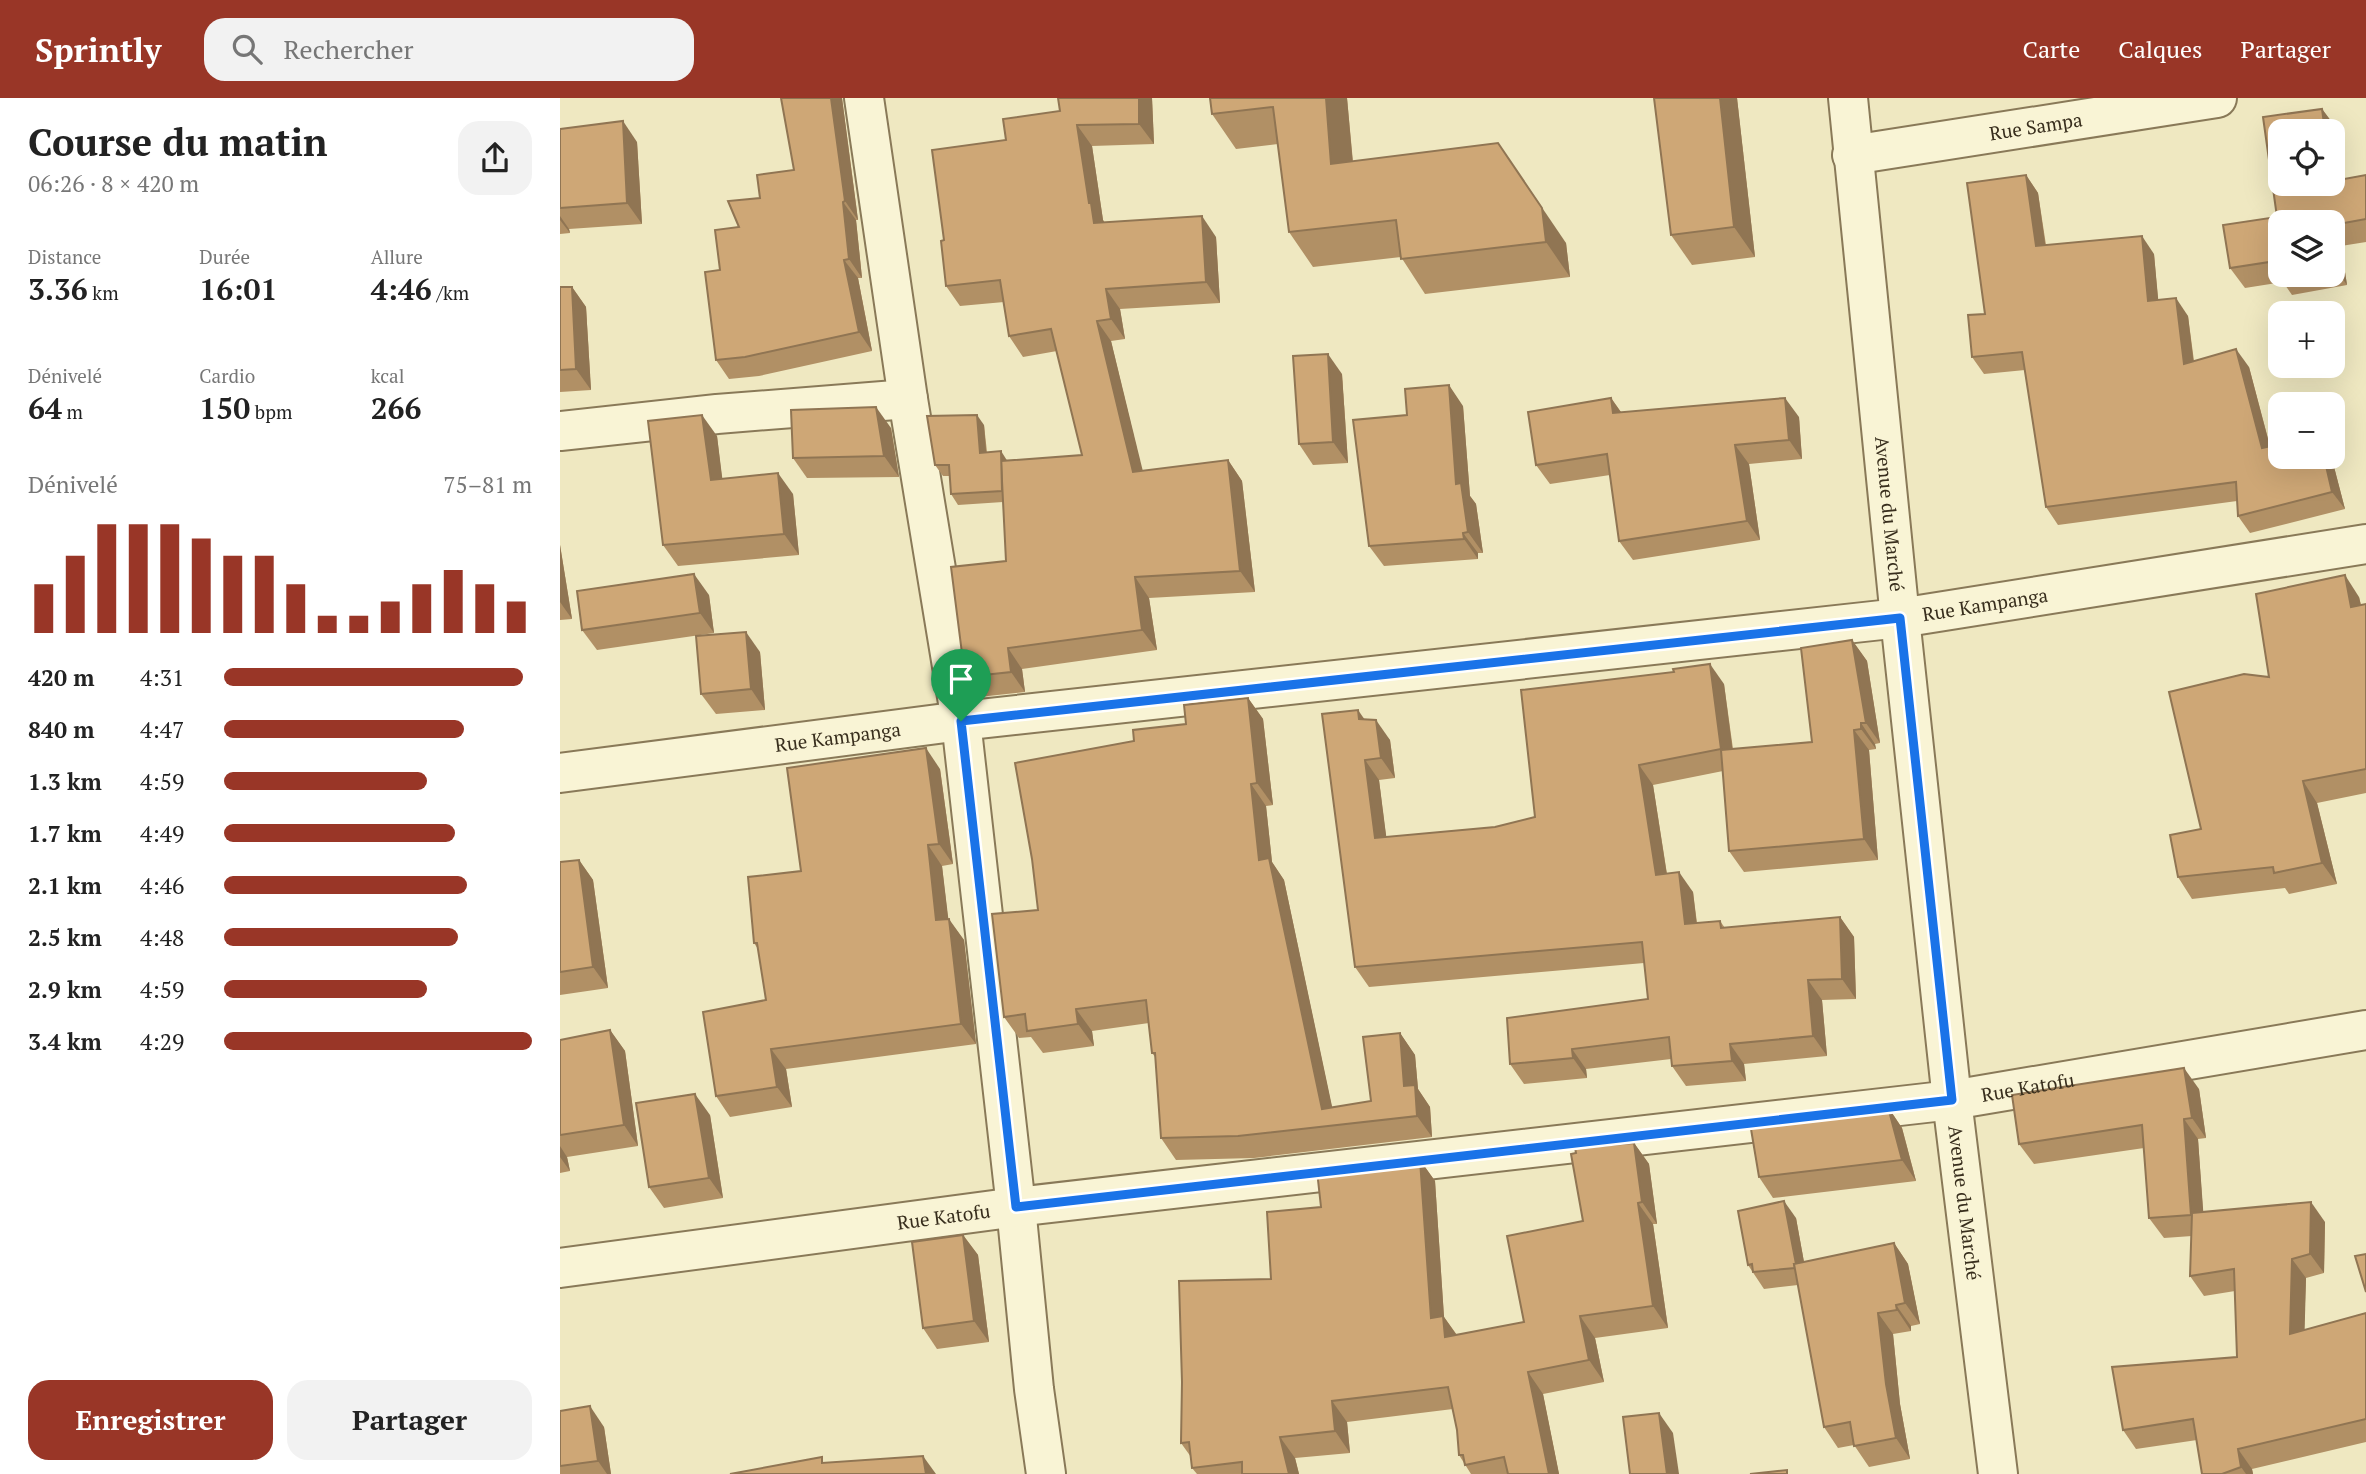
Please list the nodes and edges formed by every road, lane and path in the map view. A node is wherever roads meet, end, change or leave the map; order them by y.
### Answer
1 (864, 98) edge
2 (1848, 98) edge
3 (2217, 98) edge
4 (1852, 155) junction
5 (908, 399) junction
6 (560, 431) edge
7 (2366, 544) edge
8 (1900, 618) junction
9 (961, 721) junction
10 (560, 773) edge
11 (2366, 1030) edge
12 (1952, 1100) junction
13 (1016, 1207) junction
14 (560, 1268) edge
15 (1046, 1474) edge
16 (1998, 1474) edge

1 - 5 street
2 - 4 street, Avenue du Marché
3 - 4 street, Rue Sampa
4 - 8 street, Avenue du Marché
5 - 6 street
5 - 9 street
7 - 8 street, Rue Kampanga
8 - 9 street, Rue Kampanga
8 - 12 street, Avenue du Marché
9 - 10 street, Rue Kampanga
9 - 13 street
11 - 12 street, Rue Katofu
12 - 13 street, Rue Katofu
12 - 16 street, Avenue du Marché
13 - 14 street, Rue Katofu
13 - 15 street

